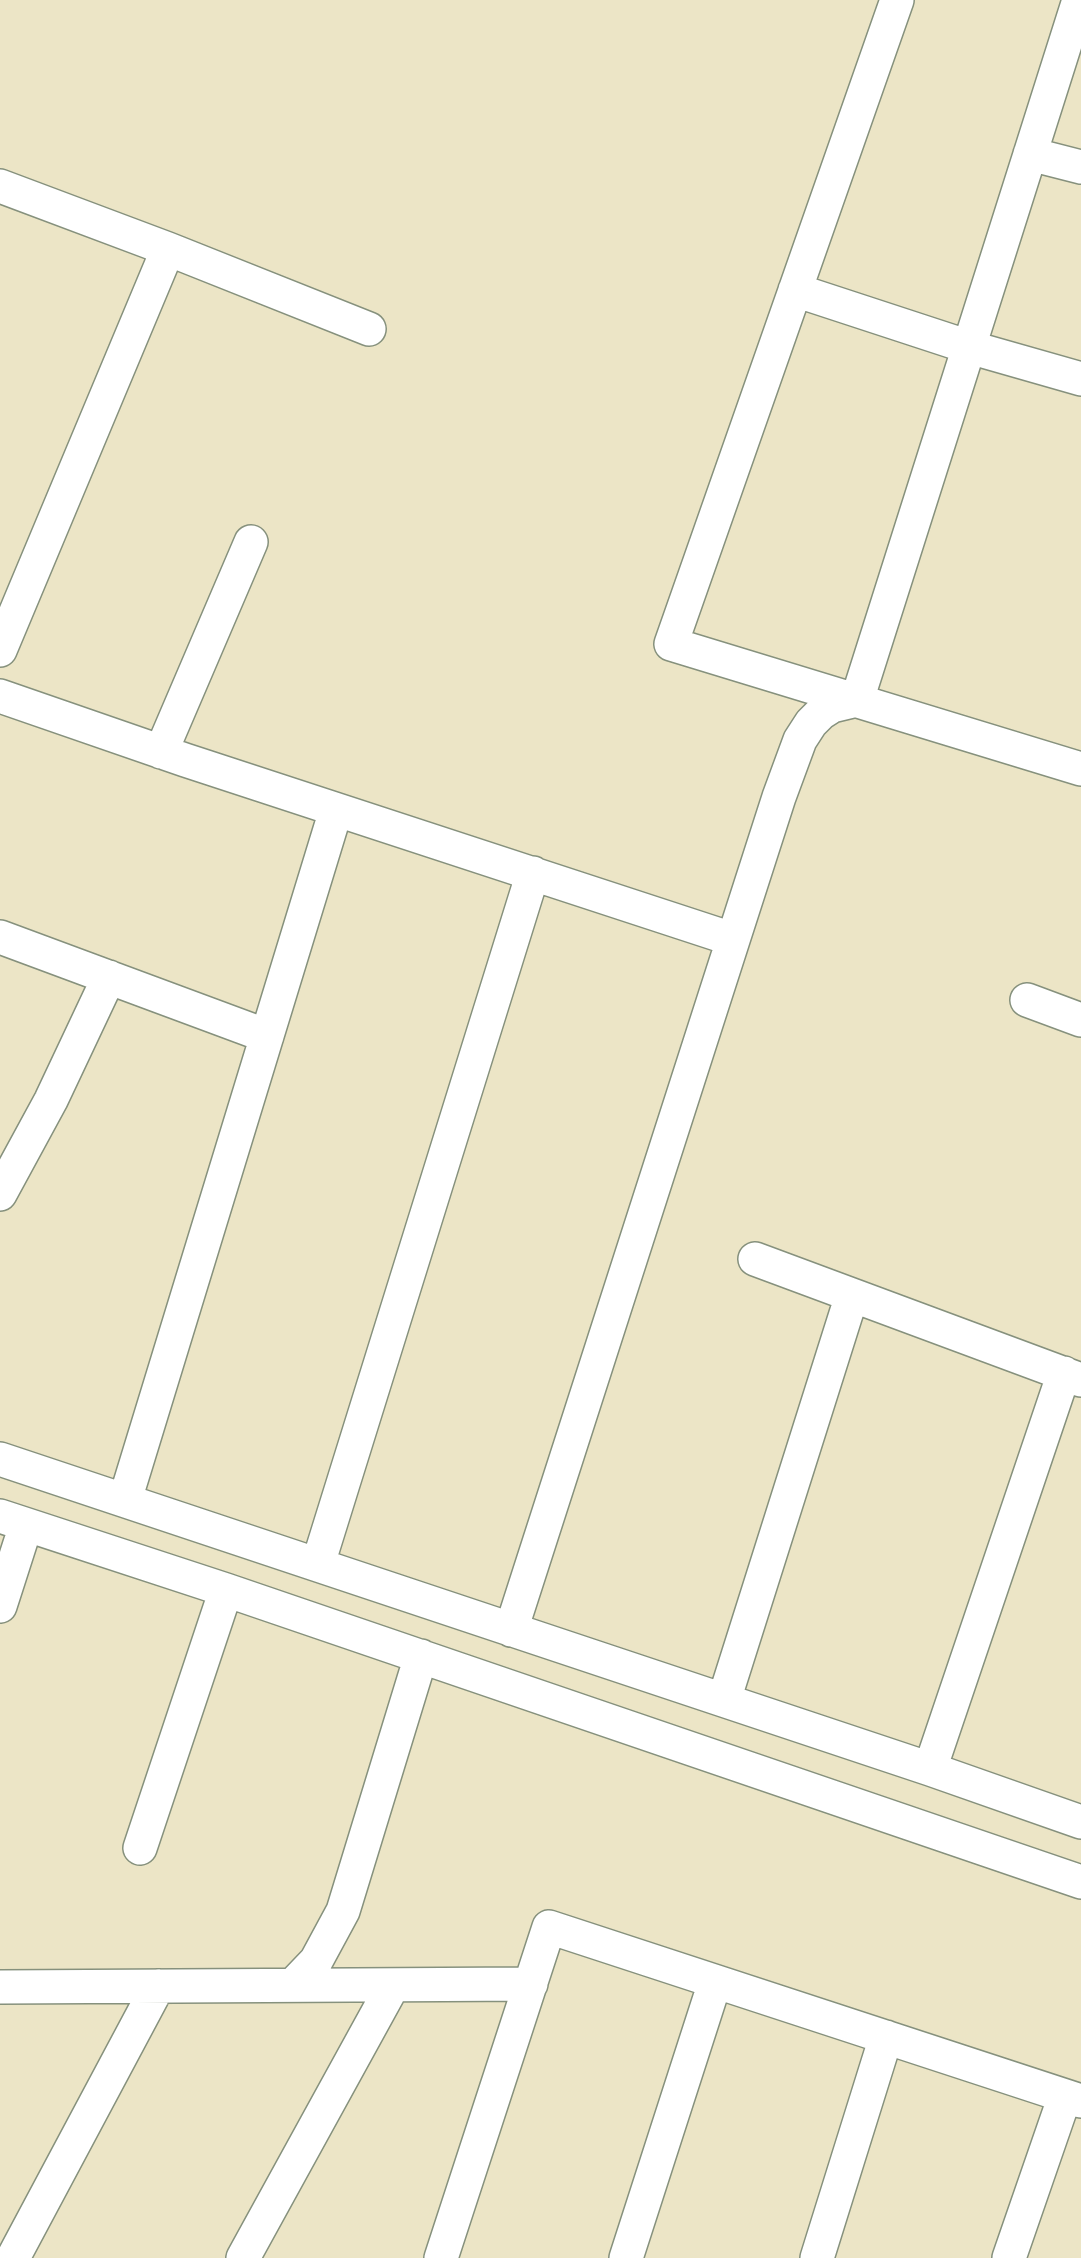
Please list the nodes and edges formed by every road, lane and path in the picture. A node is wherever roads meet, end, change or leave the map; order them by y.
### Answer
1 (897, 0) edge
2 (1079, 0) edge
3 (1030, 153) junction
4 (1081, 167) edge
5 (0, 186) edge
6 (168, 249) junction
7 (795, 290) junction
8 (369, 329) dead end
9 (969, 347) junction
10 (1081, 379) edge
11 (251, 542) dead end
12 (0, 650) edge
13 (0, 696) edge
14 (857, 700) junction
15 (161, 752) junction
16 (1081, 770) edge
17 (336, 810) junction
18 (533, 873) junction
19 (0, 937) edge
20 (732, 939) junction
21 (108, 977) junction
22 (1027, 1000) dead end
23 (1081, 1020) edge
24 (267, 1036) junction
25 (0, 1194) edge
26 (755, 1259) dead end
27 (852, 1295) junction
28 (1072, 1376) edge
29 (0, 1459) edge
30 (125, 1500) junction
31 (13, 1521) edge
32 (318, 1564) junction
33 (226, 1590) junction
34 (0, 1606) edge
35 (511, 1630) junction
36 (421, 1656) junction
37 (724, 1700) junction
38 (930, 1769) junction
39 (1081, 1822) edge
40 (140, 1848) dead end
41 (1081, 1882) edge
42 (715, 1982) junction
43 (531, 1984) junction
44 (293, 1985) junction
45 (393, 1985) junction
46 (158, 1986) junction
47 (0, 1987) edge
48 (886, 2037) junction
49 (1073, 2098) edge
50 (13, 2258) edge
51 (243, 2258) edge
52 (441, 2258) edge
53 (626, 2258) edge
54 (817, 2258) edge
55 (1009, 2258) edge

1 - 7 street
2 - 3 street
3 - 4 street
3 - 9 street
5 - 6 street
6 - 8 street
6 - 12 street
7 - 9 street
7 - 14 street
9 - 10 street
9 - 14 street
11 - 15 street
13 - 15 street
14 - 16 street
14 - 20 street
15 - 17 street
17 - 18 street
17 - 24 street
18 - 20 street
18 - 32 street
19 - 21 street
20 - 35 street
21 - 24 street
21 - 25 street
22 - 23 street
24 - 30 street
26 - 27 street
27 - 28 street
27 - 37 street
28 - 38 street
29 - 30 street
30 - 32 street
31 - 33 street
31 - 34 street
32 - 35 street
33 - 36 street
33 - 40 street
35 - 37 street
36 - 41 street
36 - 44 street
37 - 38 street
38 - 39 street
42 - 43 street
42 - 48 street
42 - 53 street
43 - 45 street
43 - 52 street
44 - 45 street
44 - 46 street
45 - 51 street
46 - 47 street
46 - 50 street
48 - 49 street
48 - 54 street
49 - 55 street

